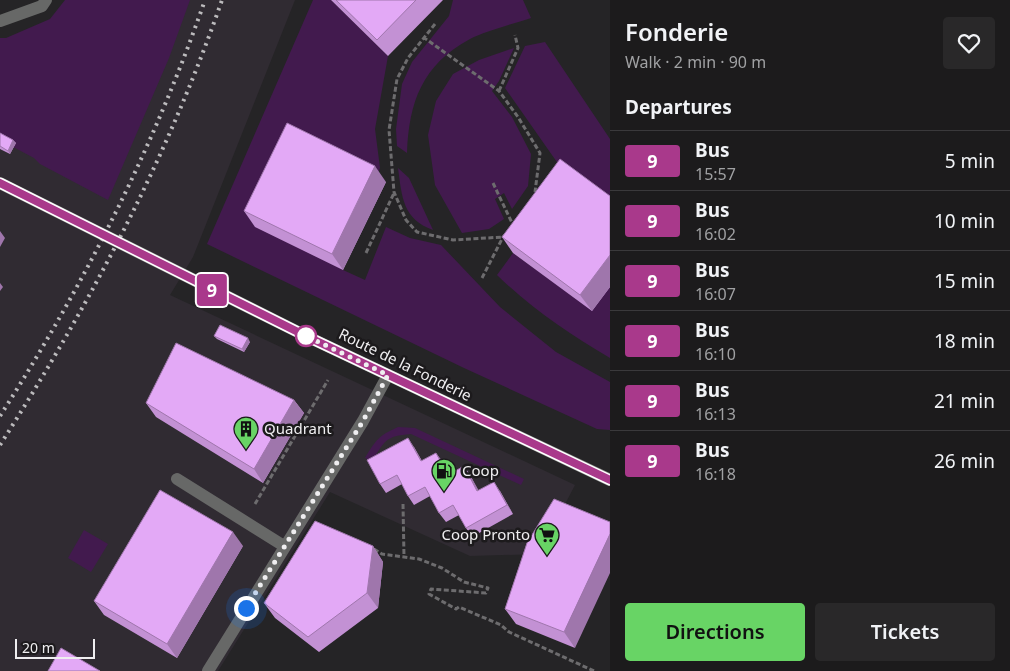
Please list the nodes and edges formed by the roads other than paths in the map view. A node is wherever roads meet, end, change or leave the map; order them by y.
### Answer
1 (46, 0) edge
2 (0, 22) edge
3 (0, 183) edge
4 (388, 375) junction
5 (177, 479) dead end
6 (610, 480) edge
7 (284, 546) junction
8 (208, 671) edge

1 - 2 street
3 - 4 main road, Route de la Fonderie
4 - 6 main road, Route de la Fonderie
4 - 7 street
5 - 7 street
7 - 8 street

